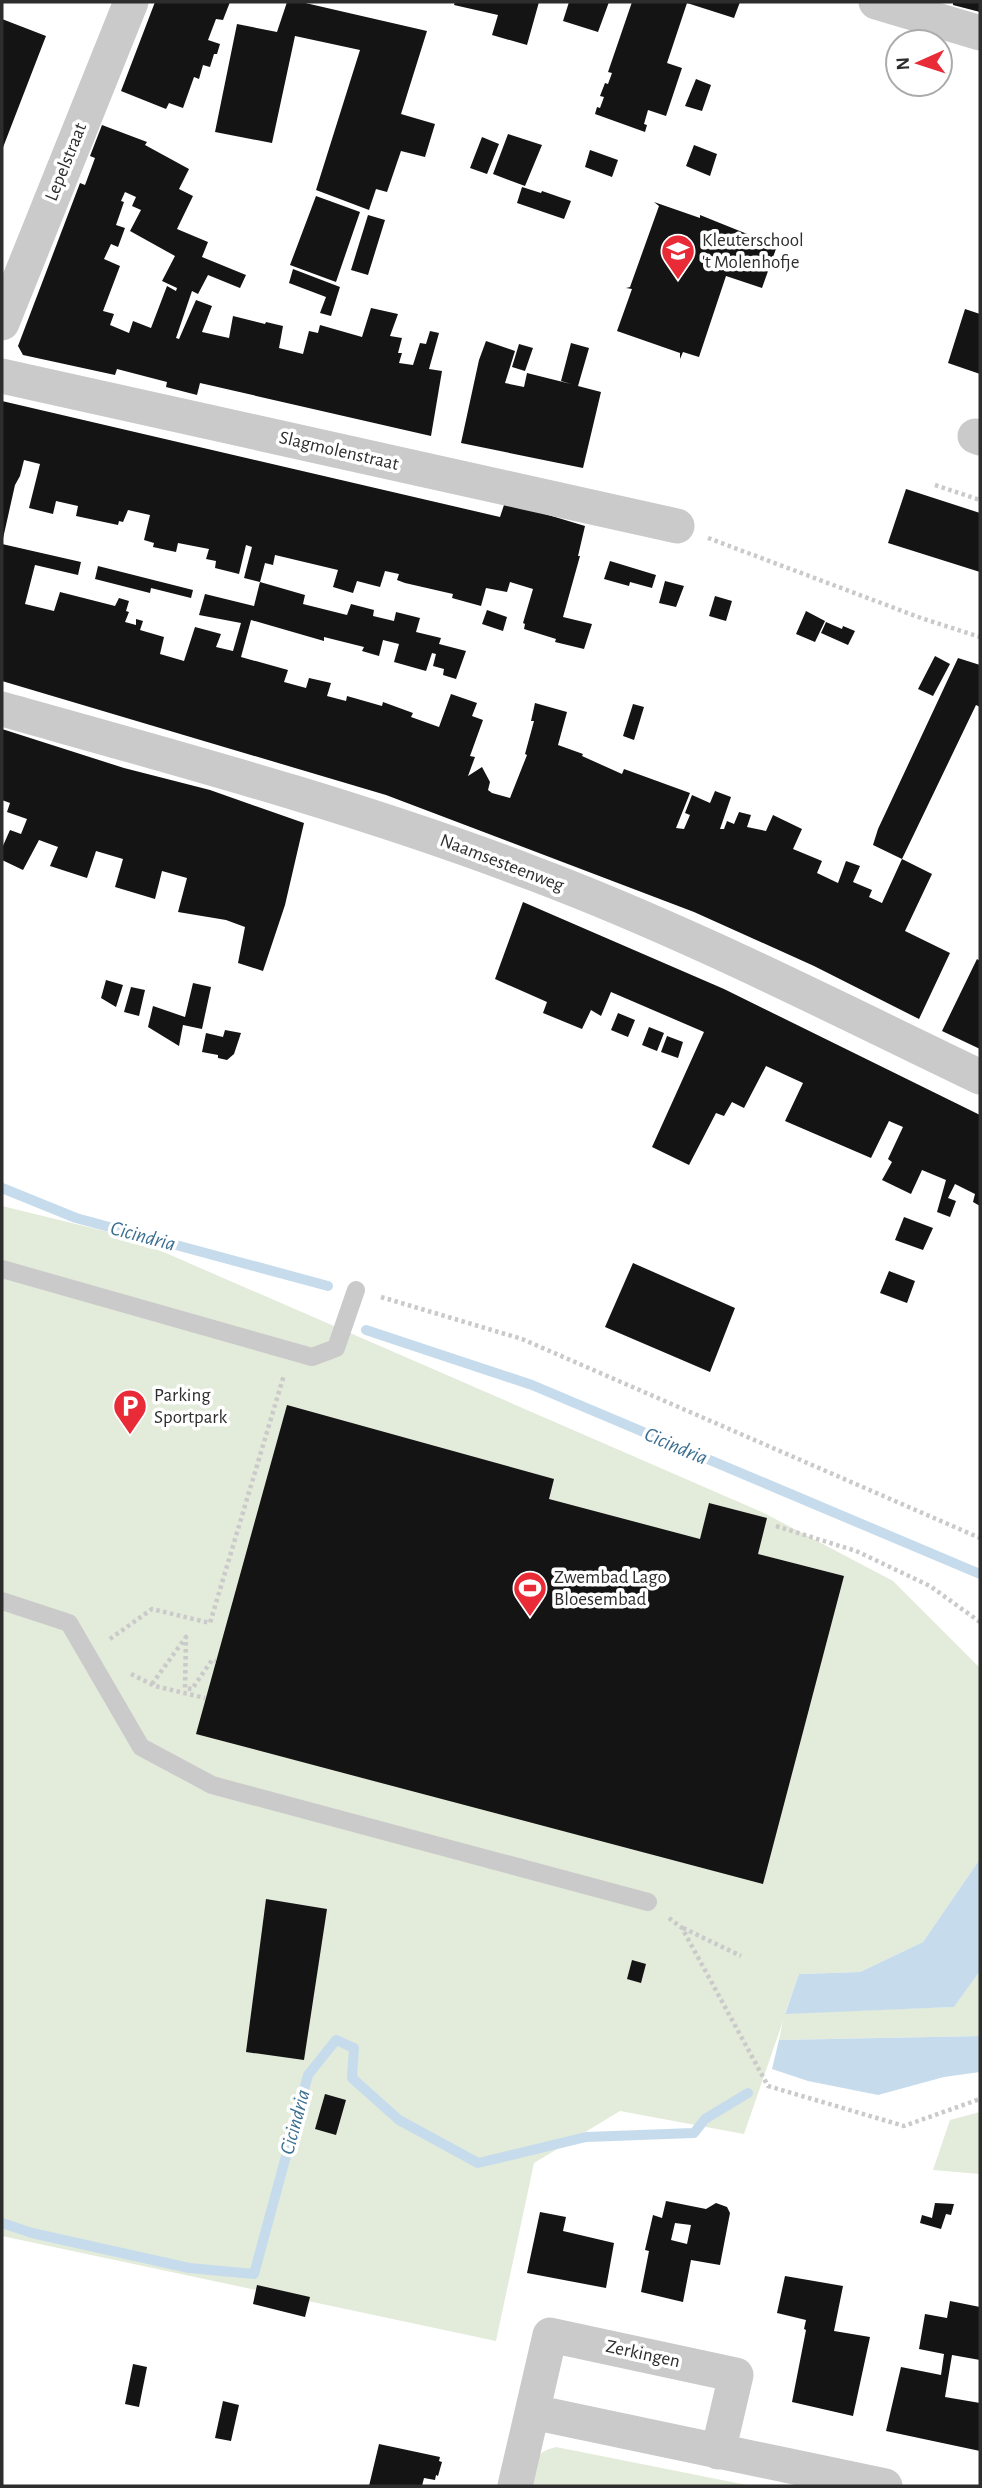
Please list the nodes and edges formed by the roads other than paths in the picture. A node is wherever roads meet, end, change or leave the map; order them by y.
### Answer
1 (131, 2) edge
2 (876, 2) edge
3 (925, 9) edge
4 (980, 33) edge
5 (2, 323) edge
6 (2, 376) edge
7 (677, 526) road end
8 (2, 709) edge
9 (980, 1077) edge
10 (2, 1269) edge
11 (356, 1290) road end
12 (2, 1601) edge
13 (648, 1902) road end
14 (533, 2413) junction
15 (718, 2452) junction
16 (515, 2486) edge
17 (885, 2486) edge

1 - 5 street, Lepelstraat
2 - 3 street
3 - 4 street
6 - 7 street, Slagmolenstraat
8 - 9 street, Naamsesteenweg
10 - 11 lane
12 - 13 lane
14 - 15 street
14 - 15 street, Zerkingen
14 - 16 street, Zerkingen
15 - 17 street

